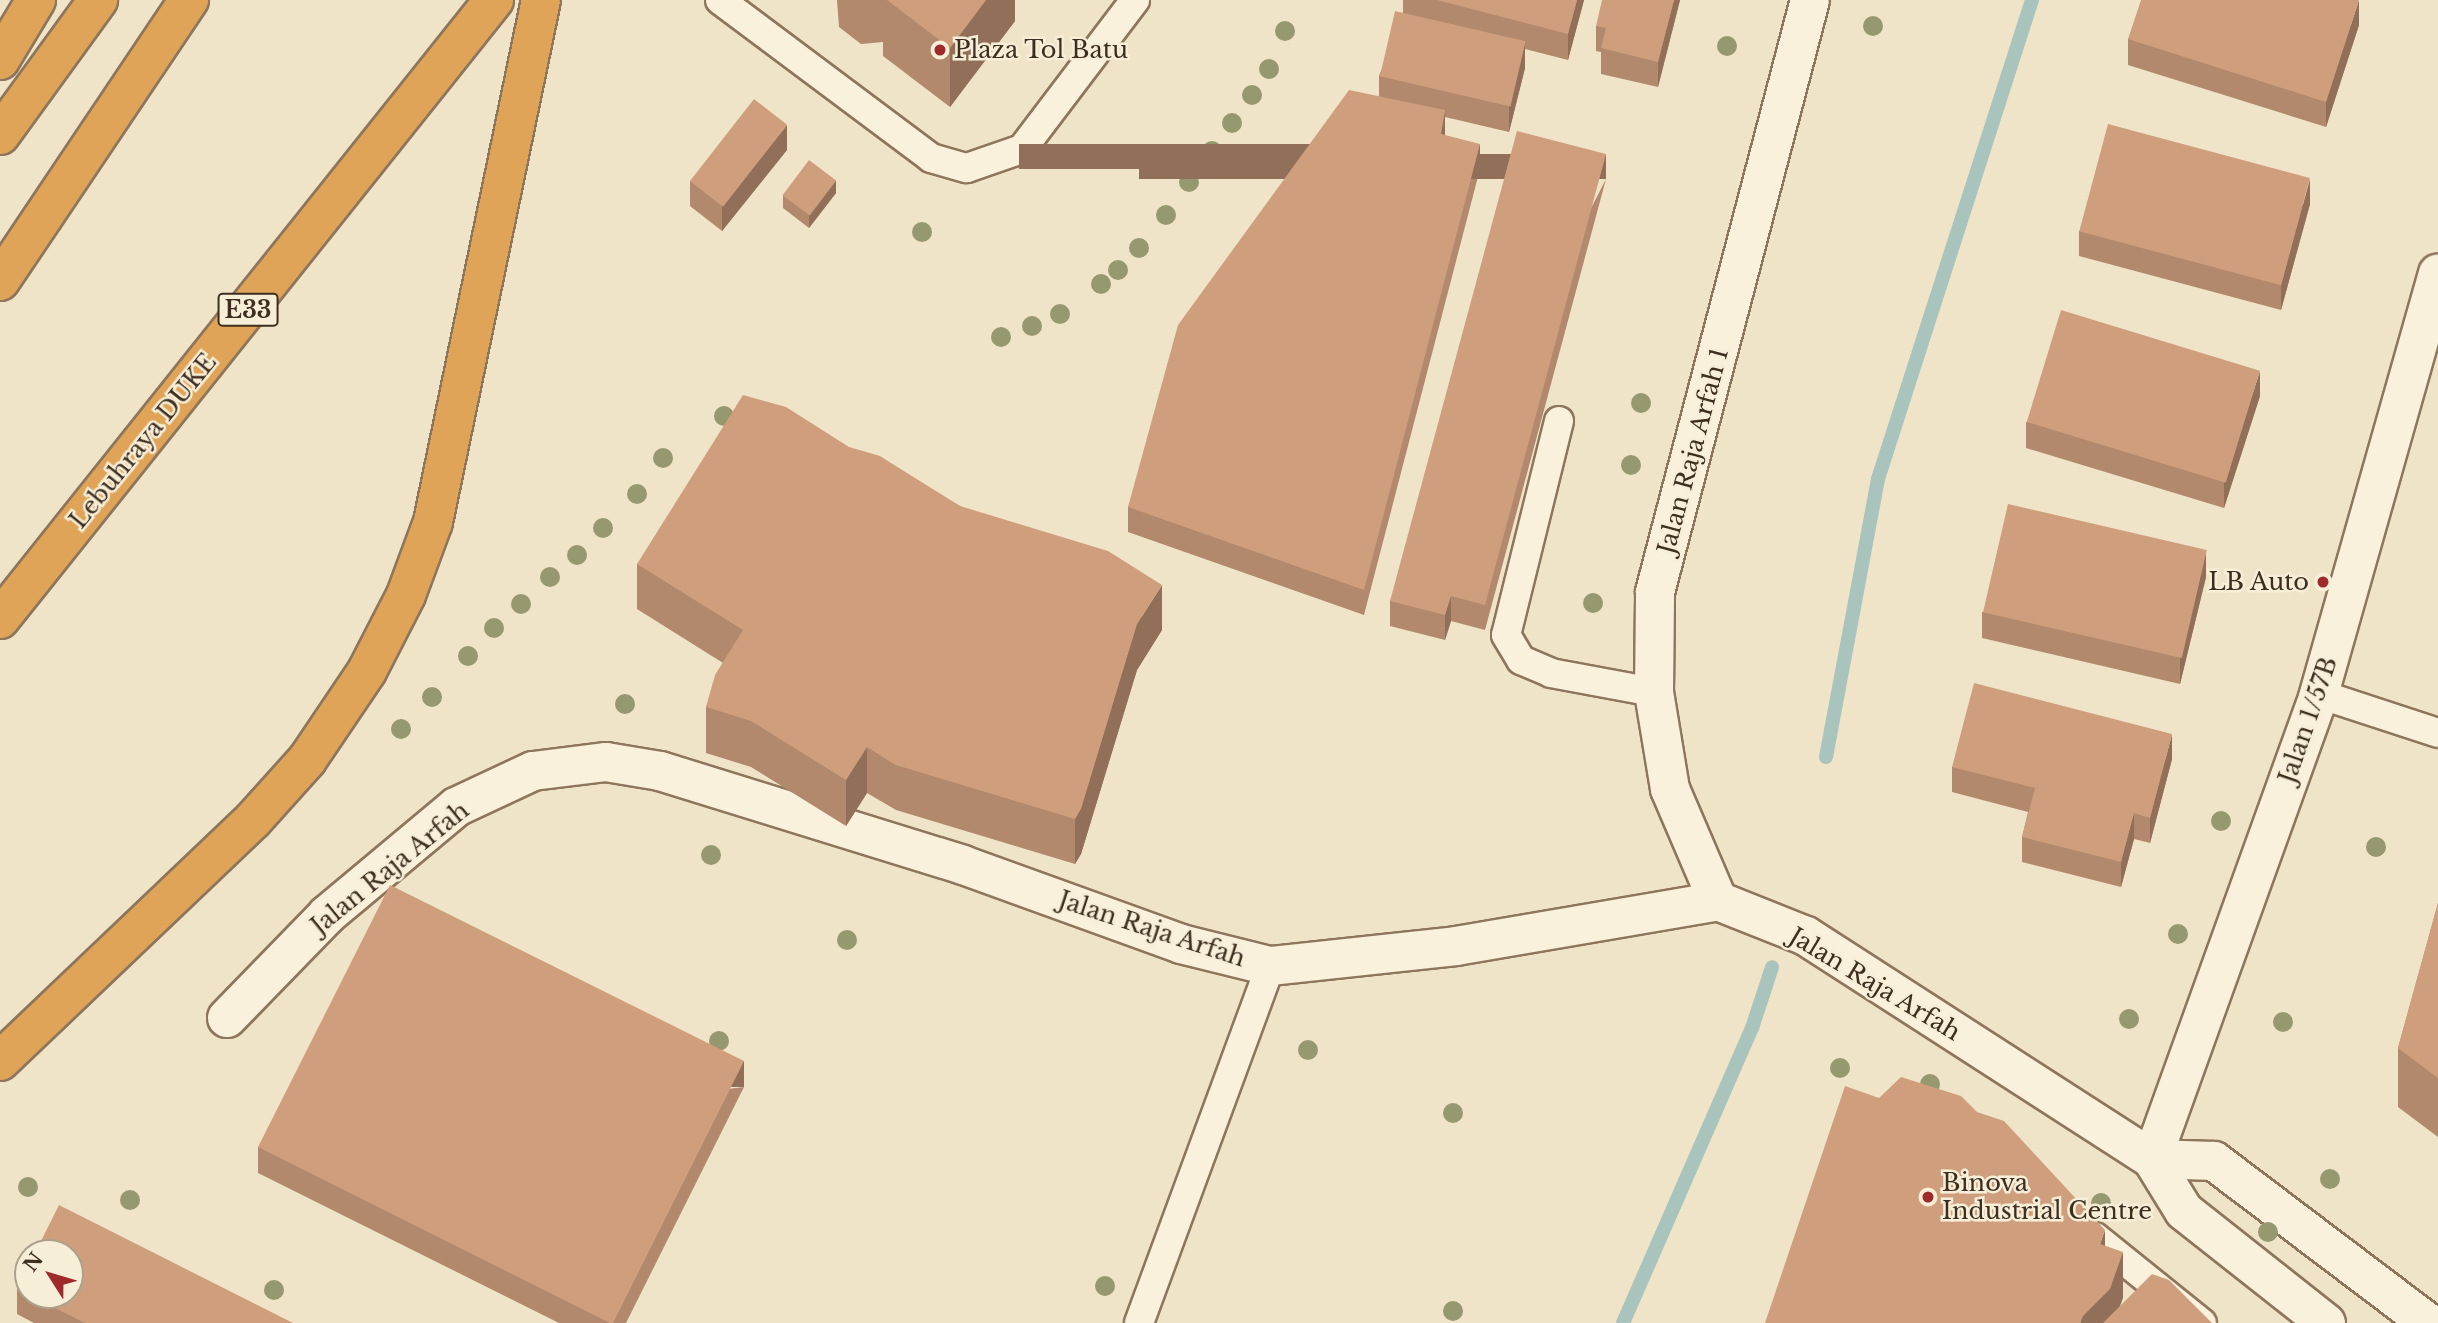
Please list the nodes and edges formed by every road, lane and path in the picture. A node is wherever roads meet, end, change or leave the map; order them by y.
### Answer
1 (36, 0) edge
2 (97, 0) edge
3 (189, 0) edge
4 (494, 0) edge
5 (541, 0) edge
6 (720, 0) edge
7 (1135, 0) edge
8 (1810, 0) edge
9 (0, 60) edge
10 (0, 135) edge
11 (2438, 274) edge
12 (0, 281) edge
13 (1559, 421) dead end
14 (0, 619) edge
15 (1654, 692) junction
16 (2319, 694) junction
17 (2438, 733) edge
18 (1718, 901) junction
19 (1270, 967) junction
20 (227, 1018) dead end
21 (0, 1061) edge
22 (2152, 1159) junction
23 (2073, 1216) edge
24 (1139, 1323) edge
25 (2202, 1323) edge
26 (2326, 1323) edge
27 (2428, 1323) edge

1 - 9 highway
2 - 10 highway
3 - 12 highway
4 - 14 highway, Lebuhraya DUKE / E33
5 - 21 highway
6 - 7 lane
8 - 15 street, Jalan Raja Arfah 1
11 - 16 street, Jalan 1/57B
13 - 15 lane
15 - 18 street, Jalan Raja Arfah 1
16 - 17 lane
16 - 22 street, Jalan 1/57B
18 - 19 street, Jalan Raja Arfah
18 - 22 street, Jalan Raja Arfah
19 - 20 street, Jalan Raja Arfah
19 - 24 lane
22 - 26 street, Jalan Raja Arfah
22 - 27 street
23 - 25 lane

